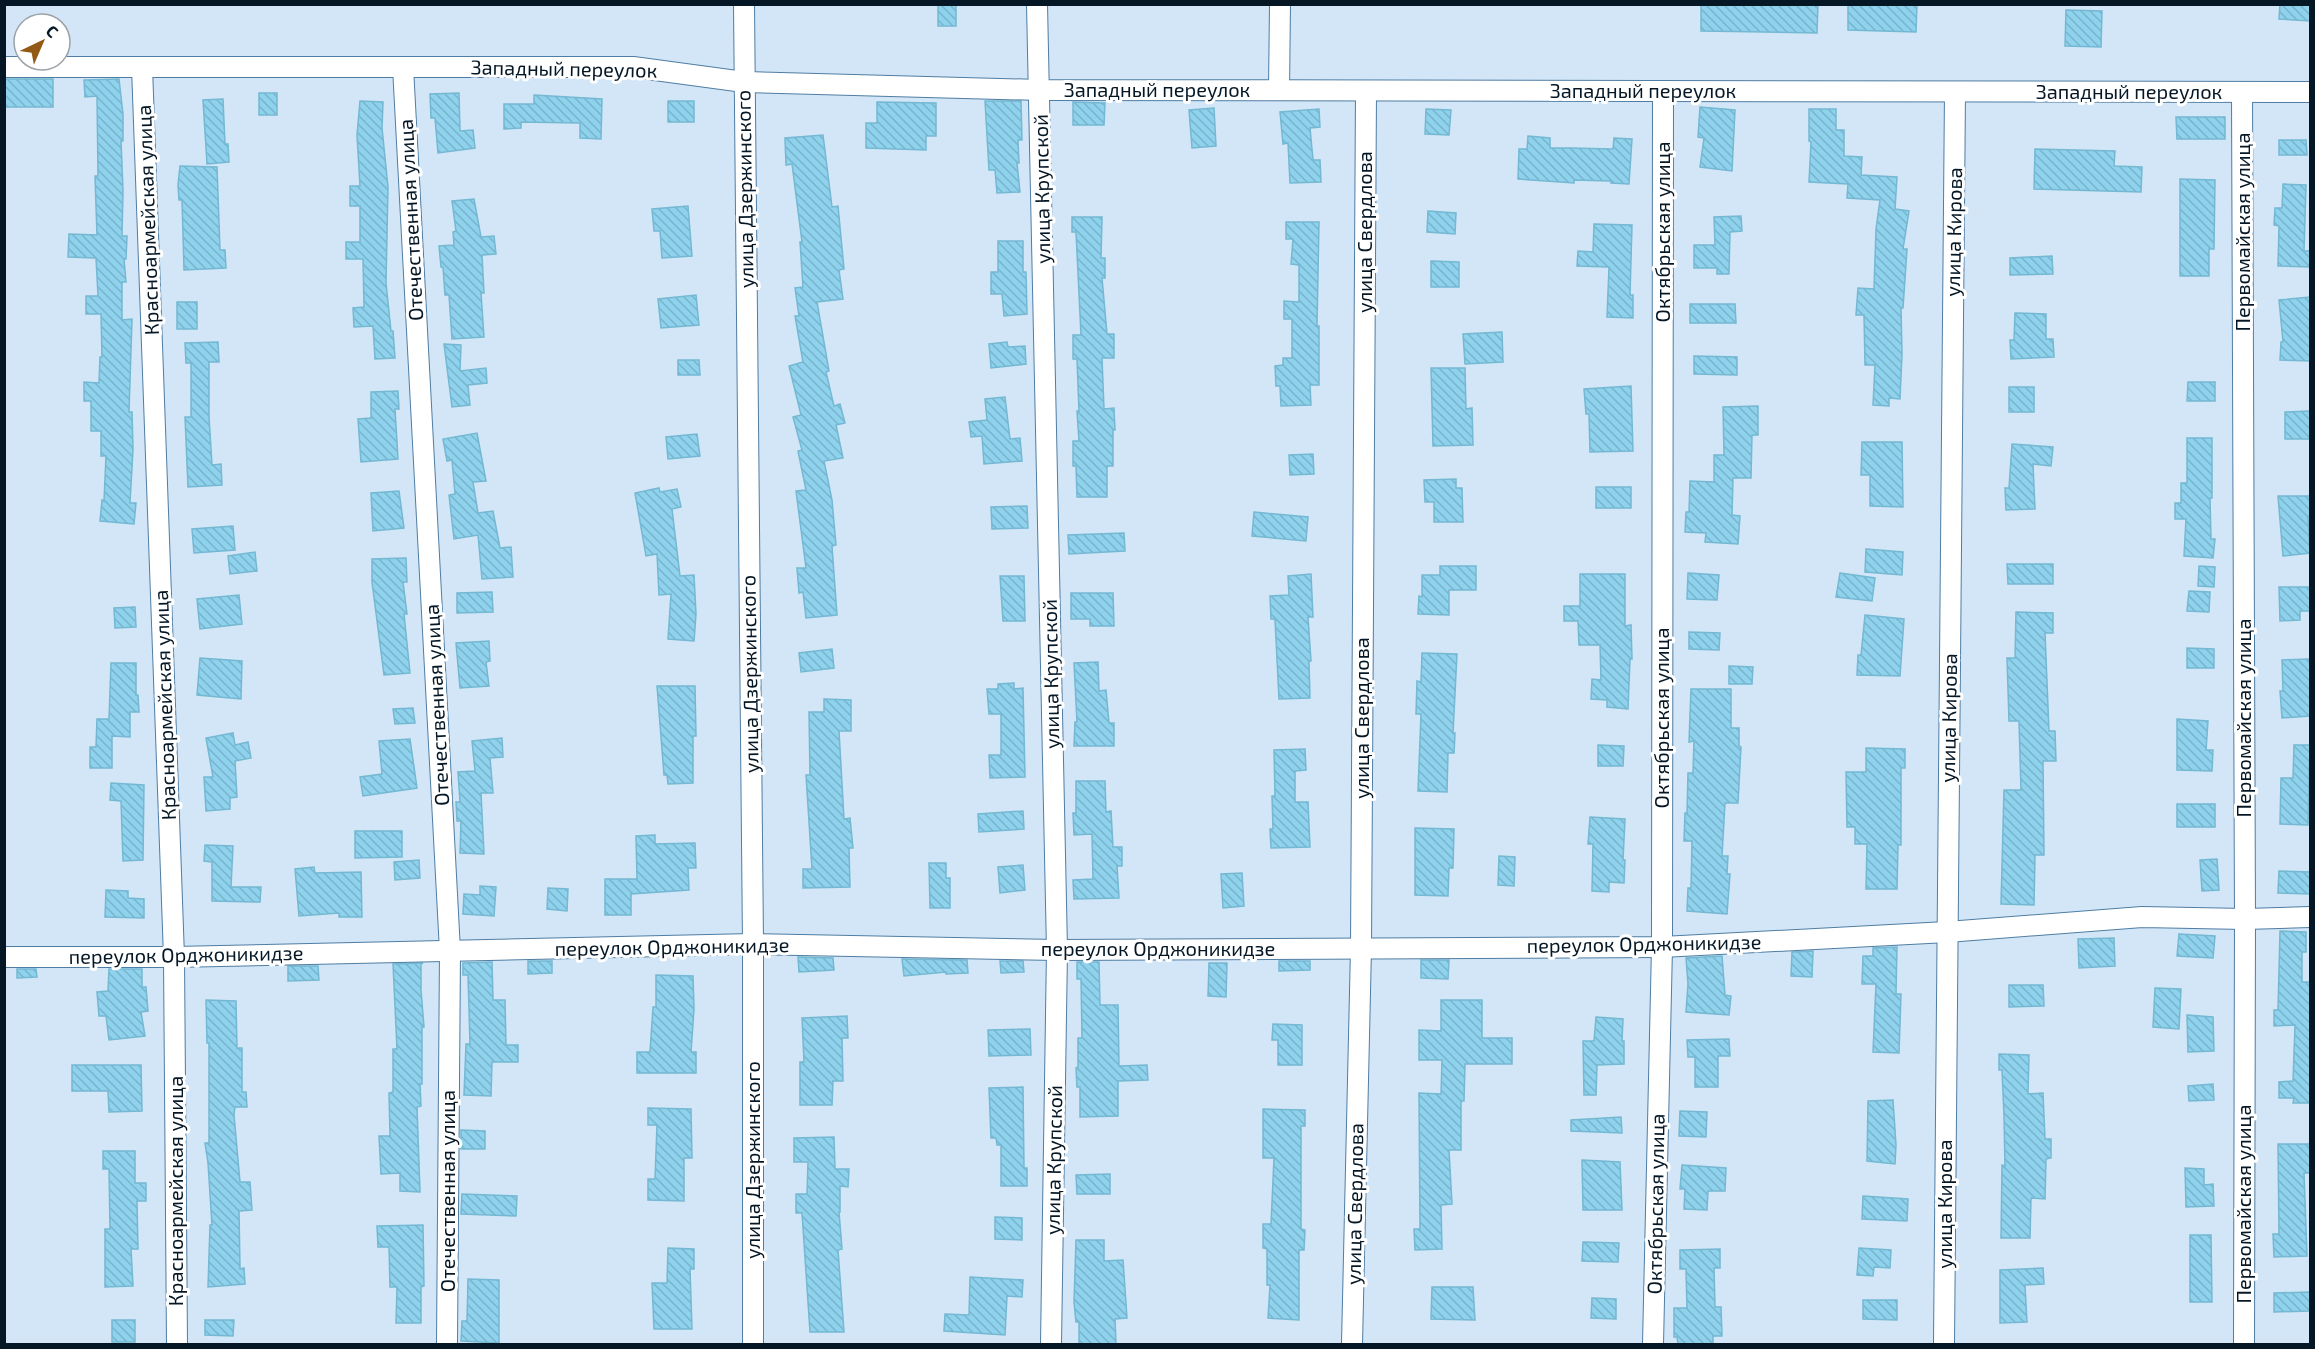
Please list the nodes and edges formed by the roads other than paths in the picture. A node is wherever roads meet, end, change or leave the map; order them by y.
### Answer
1 (744, 4) edge
2 (1037, 4) edge
3 (1280, 4) edge
4 (4, 67) edge
5 (142, 67) junction
6 (403, 67) junction
7 (744, 82) junction
8 (1040, 90) junction
9 (1279, 90) junction
10 (1366, 91) junction
11 (1663, 91) junction
12 (1955, 92) junction
13 (2242, 92) junction
14 (2310, 93) edge
15 (2310, 917) edge
16 (2245, 919) junction
17 (1947, 932) junction
18 (753, 944) junction
19 (1662, 947) junction
20 (1361, 948) junction
21 (1057, 950) junction
22 (450, 951) junction
23 (4, 957) edge
24 (174, 957) junction
25 (177, 1344) edge
26 (447, 1344) edge
27 (753, 1344) edge
28 (1051, 1344) edge
29 (1352, 1344) edge
30 (1653, 1344) edge
31 (1944, 1344) edge
32 (2244, 1344) edge

1 - 7 street, улица Дзержинского
2 - 8 street, улица Крупской
3 - 9 street
4 - 5 street, Западный переулок
5 - 6 street, Западный переулок
5 - 24 street, Красноармейская улица
6 - 7 street, Западный переулок
6 - 22 street, Отечественная улица
7 - 8 street, Западный переулок
7 - 18 street, улица Дзержинского
8 - 9 street, Западный переулок
8 - 21 street, улица Крупской
9 - 10 street, Западный переулок
10 - 11 street, Западный переулок
10 - 20 street, улица Свердлова
11 - 12 street, Западный переулок
11 - 19 street, Октябрьская улица
12 - 13 street, Западный переулок
12 - 17 street, улица Кирова
13 - 14 street, Западный переулок
13 - 16 street, Первомайская улица
15 - 16 street, переулок Орджоникидзе
16 - 17 street, переулок Орджоникидзе
16 - 32 street, Первомайская улица
17 - 19 street, переулок Орджоникидзе
17 - 31 street, улица Кирова
18 - 21 street, переулок Орджоникидзе
18 - 22 street, переулок Орджоникидзе
18 - 27 street, улица Дзержинского
19 - 20 street, переулок Орджоникидзе
19 - 30 street, Октябрьская улица
20 - 21 street, переулок Орджоникидзе
20 - 29 street, улица Свердлова
21 - 28 street, улица Крупской
22 - 24 street, переулок Орджоникидзе
22 - 26 street, Отечественная улица
23 - 24 street, переулок Орджоникидзе
24 - 25 street, Красноармейская улица

